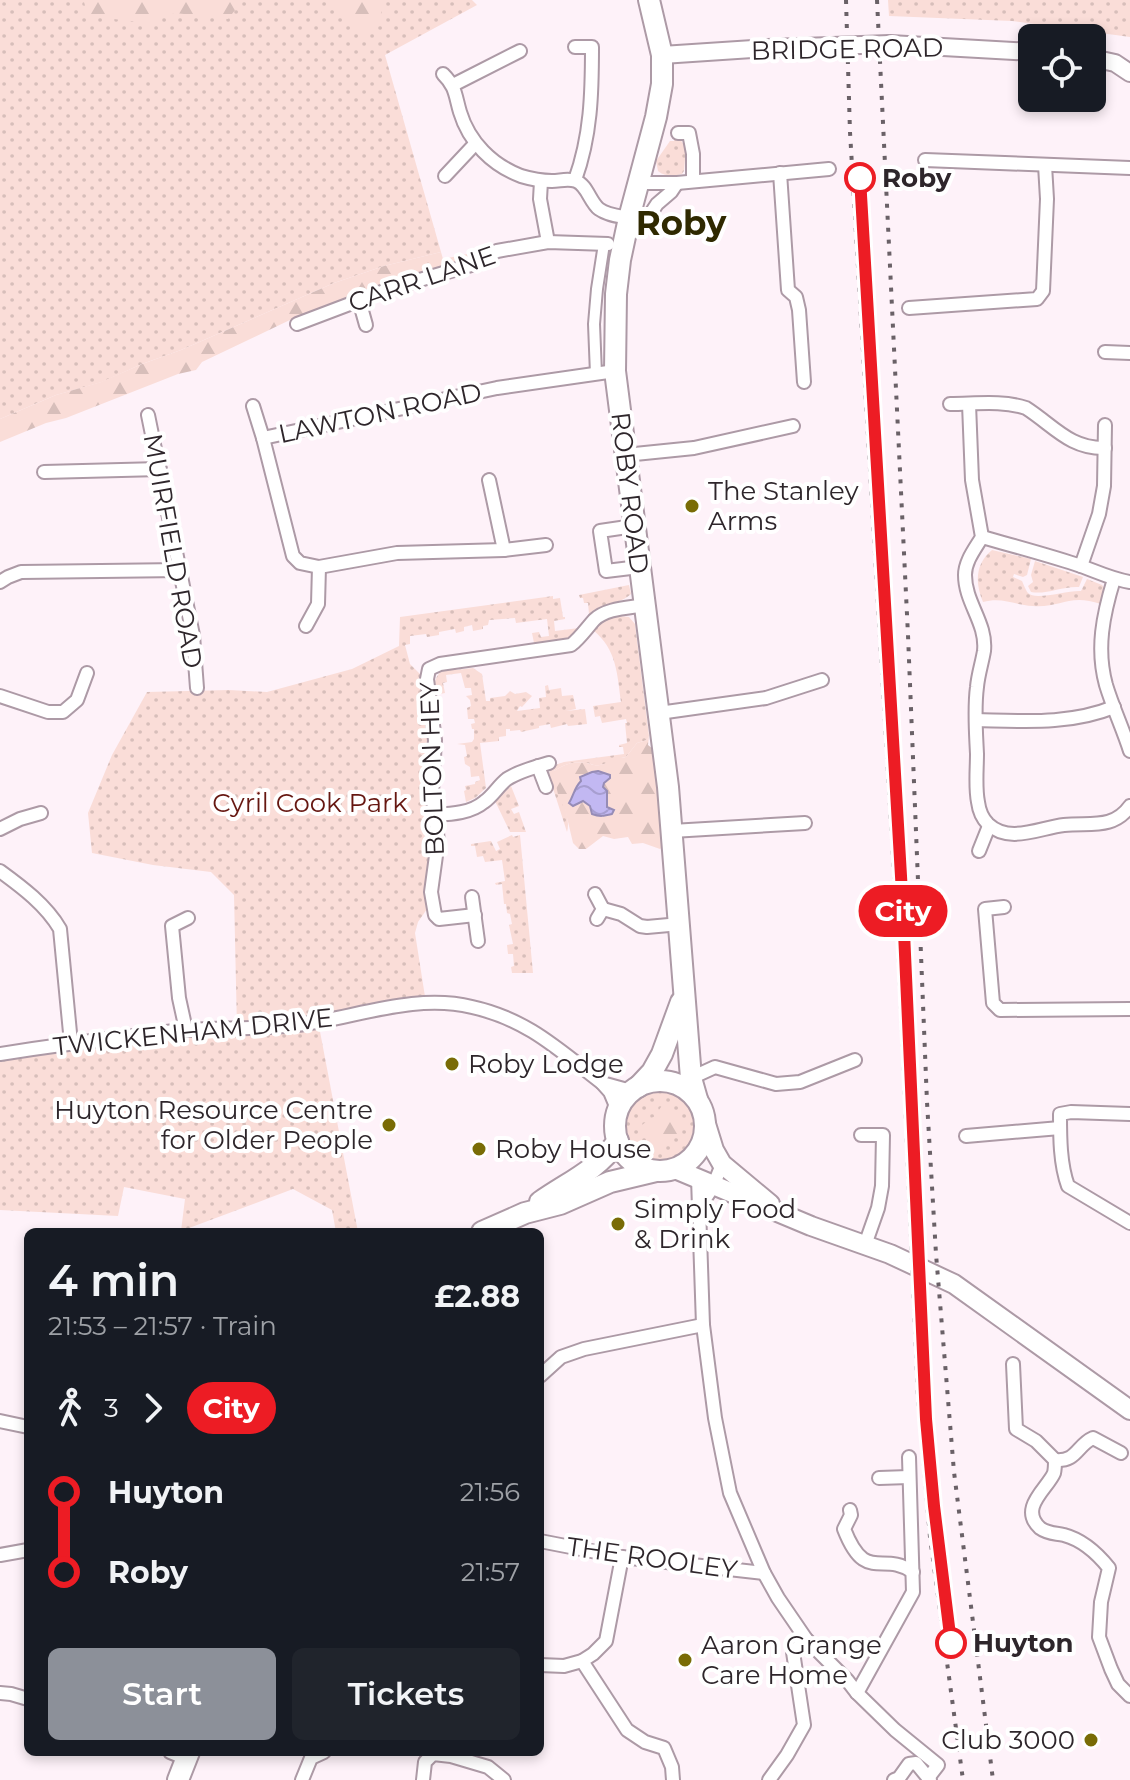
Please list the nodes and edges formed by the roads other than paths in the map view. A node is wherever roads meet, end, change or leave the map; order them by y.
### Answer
1 (649, 0) edge
2 (575, 47) dead end
3 (520, 51) dead end
4 (1018, 51) edge
5 (662, 55) junction
6 (1106, 61) edge
7 (1130, 73) edge
8 (443, 74) dead end
9 (453, 85) junction
10 (678, 133) dead end
11 (475, 144) junction
12 (925, 160) dead end
13 (1045, 165) junction
14 (1130, 168) edge
15 (829, 169) dead end
16 (780, 173) junction
17 (445, 176) dead end
18 (575, 180) junction
19 (541, 181) junction
20 (693, 181) junction
21 (639, 183) junction
22 (677, 183) junction
23 (635, 222) junction
24 (548, 242) junction
25 (606, 244) joint
26 (359, 300) junction
27 (909, 308) dead end
28 (297, 324) dead end
29 (366, 325) dead end
30 (1105, 352) dead end
31 (1130, 353) edge
32 (606, 372) junction
33 (804, 382) dead end
34 (950, 404) dead end
35 (969, 404) junction
36 (253, 406) dead end
37 (148, 415) dead end
38 (1105, 425) dead end
39 (793, 426) dead end
40 (263, 438) junction
41 (1105, 448) junction
42 (625, 455) junction
43 (160, 469) junction
44 (44, 472) dead end
45 (489, 480) dead end
46 (634, 526) junction
47 (982, 537) junction
48 (546, 545) dead end
49 (504, 550) junction
50 (0, 564) edge
51 (1081, 566) junction
52 (319, 567) junction
53 (639, 567) junction
54 (181, 570) junction
55 (4, 579) edge
56 (1114, 579) junction
57 (1130, 582) edge
58 (645, 605) junction
59 (306, 626) dead end
60 (87, 673) dead end
61 (822, 680) dead end
62 (197, 688) dead end
63 (0, 696) edge
64 (1114, 707) junction
65 (659, 713) junction
66 (976, 720) junction
67 (1130, 751) edge
68 (546, 787) dead end
69 (1130, 806) edge
70 (41, 813) dead end
71 (435, 815) junction
72 (805, 823) dead end
73 (989, 826) junction
74 (0, 829) edge
75 (672, 831) junction
76 (979, 851) dead end
77 (0, 871) edge
78 (595, 894) dead end
79 (472, 897) dead end
80 (1004, 907) dead end
81 (475, 915) junction
82 (188, 918) dead end
83 (680, 924) junction
84 (478, 941) dead end
85 (685, 991) junction
86 (1130, 1009) edge
87 (186, 1030) junction
88 (71, 1043) junction
89 (0, 1054) edge
90 (855, 1060) dead end
91 (691, 1078) junction
92 (602, 1083) junction
93 (635, 1089) junction
94 (697, 1099) junction
95 (618, 1111) junction
96 (1130, 1114) edge
97 (706, 1124) junction
98 (1060, 1128) junction
99 (861, 1135) dead end
100 (966, 1136) dead end
101 (618, 1141) junction
102 (722, 1164) junction
103 (666, 1170) junction
104 (706, 1182) junction
105 (525, 1213) junction
106 (785, 1216) junction
107 (1130, 1223) edge
108 (491, 1228) edge
109 (865, 1245) junction
110 (703, 1325) junction
111 (1013, 1364) dead end
112 (544, 1372) edge
113 (1130, 1410) edge
114 (0, 1421) edge
115 (24, 1426) edge
116 (1121, 1453) dead end
117 (909, 1457) dead end
118 (1055, 1460) junction
119 (909, 1477) junction
120 (879, 1478) dead end
121 (850, 1510) dead end
122 (544, 1542) edge
123 (24, 1551) edge
124 (0, 1555) edge
125 (622, 1557) junction
126 (913, 1572) junction
127 (764, 1573) junction
128 (806, 1639) junction
129 (582, 1661) junction
130 (544, 1665) edge
131 (0, 1693) edge
132 (857, 1693) junction
133 (1130, 1696) edge
134 (24, 1698) edge
135 (182, 1756) edge
136 (315, 1756) edge
137 (430, 1756) edge
138 (451, 1756) edge
139 (492, 1756) edge
140 (488, 1767) junction
141 (929, 1779) edge
142 (178, 1780) edge
143 (302, 1780) edge
144 (423, 1780) edge
145 (504, 1780) edge
146 (673, 1780) edge
147 (769, 1780) edge
148 (894, 1780) edge

1 - 5 main road, ROBY ROAD
2 - 18 street
3 - 9 street
4 - 5 street, BRIDGE ROAD, bridge
5 - 21 main road, ROBY ROAD
6 - 7 street
8 - 9 street
9 - 11 street
10 - 20 street
11 - 17 street
11 - 19 street
12 - 13 street
13 - 14 street
13 - 27 street
15 - 16 street
16 - 20 street
16 - 33 street
18 - 19 street
18 - 23 street
19 - 24 street
20 - 22 street
21 - 22 street
21 - 23 main road, ROBY ROAD
22 - 23 street
23 - 32 main road, ROBY ROAD
24 - 25 street, CARR LANE
24 - 26 street, CARR LANE
25 - 32 street
26 - 28 street, CARR LANE
26 - 29 street
30 - 31 street
32 - 40 street, LAWTON ROAD
32 - 42 main road, ROBY ROAD
34 - 35 street
35 - 41 street
35 - 47 street
36 - 40 street
37 - 43 street, MUIRFIELD ROAD
38 - 41 street
39 - 42 street
40 - 52 street, LAWTON ROAD
41 - 51 street
42 - 46 main road, ROBY ROAD
43 - 44 street
43 - 54 street, MUIRFIELD ROAD
45 - 49 street
46 - 53 main road, ROBY ROAD
46 - 53 street
47 - 51 street
47 - 66 street
48 - 49 street
49 - 52 street
50 - 55 street
51 - 56 street
52 - 59 street
53 - 58 main road, ROBY ROAD
54 - 55 street
54 - 62 street, MUIRFIELD ROAD
56 - 57 street
56 - 64 street
58 - 65 main road, ROBY ROAD
58 - 71 street, BOLTON HEY
60 - 63 street
61 - 65 street
64 - 66 street
64 - 67 street
65 - 75 main road, ROBY ROAD
66 - 73 street
68 - 71 street
69 - 73 street
70 - 74 street
71 - 81 street, BOLTON HEY
72 - 75 street
73 - 76 street
75 - 83 main road, ROBY ROAD
77 - 88 street
78 - 83 street
79 - 81 street
80 - 86 street
81 - 84 street
82 - 87 street
83 - 85 main road, ROBY ROAD
85 - 91 main road, ROBY ROAD
85 - 93 main road, ROBY ROAD
87 - 88 street, TWICKENHAM DRIVE
87 - 92 street, TWICKENHAM DRIVE
88 - 89 street, TWICKENHAM DRIVE
90 - 91 street
91 - 94 main road, ROBY ROAD
92 - 93 street, TWICKENHAM DRIVE
92 - 95 street, TWICKENHAM DRIVE
93 - 94 main road
93 - 95 main road
94 - 97 main road
95 - 101 main road
96 - 98 street
97 - 102 main road
97 - 103 main road
98 - 100 street
98 - 107 street
99 - 109 street
101 - 103 main road
101 - 105 main road
102 - 104 street
102 - 106 main road
103 - 104 main road
103 - 105 main road
104 - 106 main road
104 - 110 street
105 - 108 main road
106 - 109 main road
109 - 113 main road
110 - 112 street
110 - 127 street
111 - 118 street
114 - 115 street
116 - 118 street
117 - 119 street
118 - 133 street
119 - 120 street
119 - 126 street
121 - 126 street
122 - 125 street, THE ROOLEY
123 - 124 street
125 - 127 street, THE ROOLEY
125 - 129 street
126 - 132 street
127 - 128 street
128 - 132 street
128 - 147 street
129 - 130 street
129 - 146 street
131 - 134 street
132 - 141 street
135 - 142 main road
136 - 143 street
137 - 144 street
138 - 140 street
139 - 140 street
140 - 145 street
141 - 148 street

